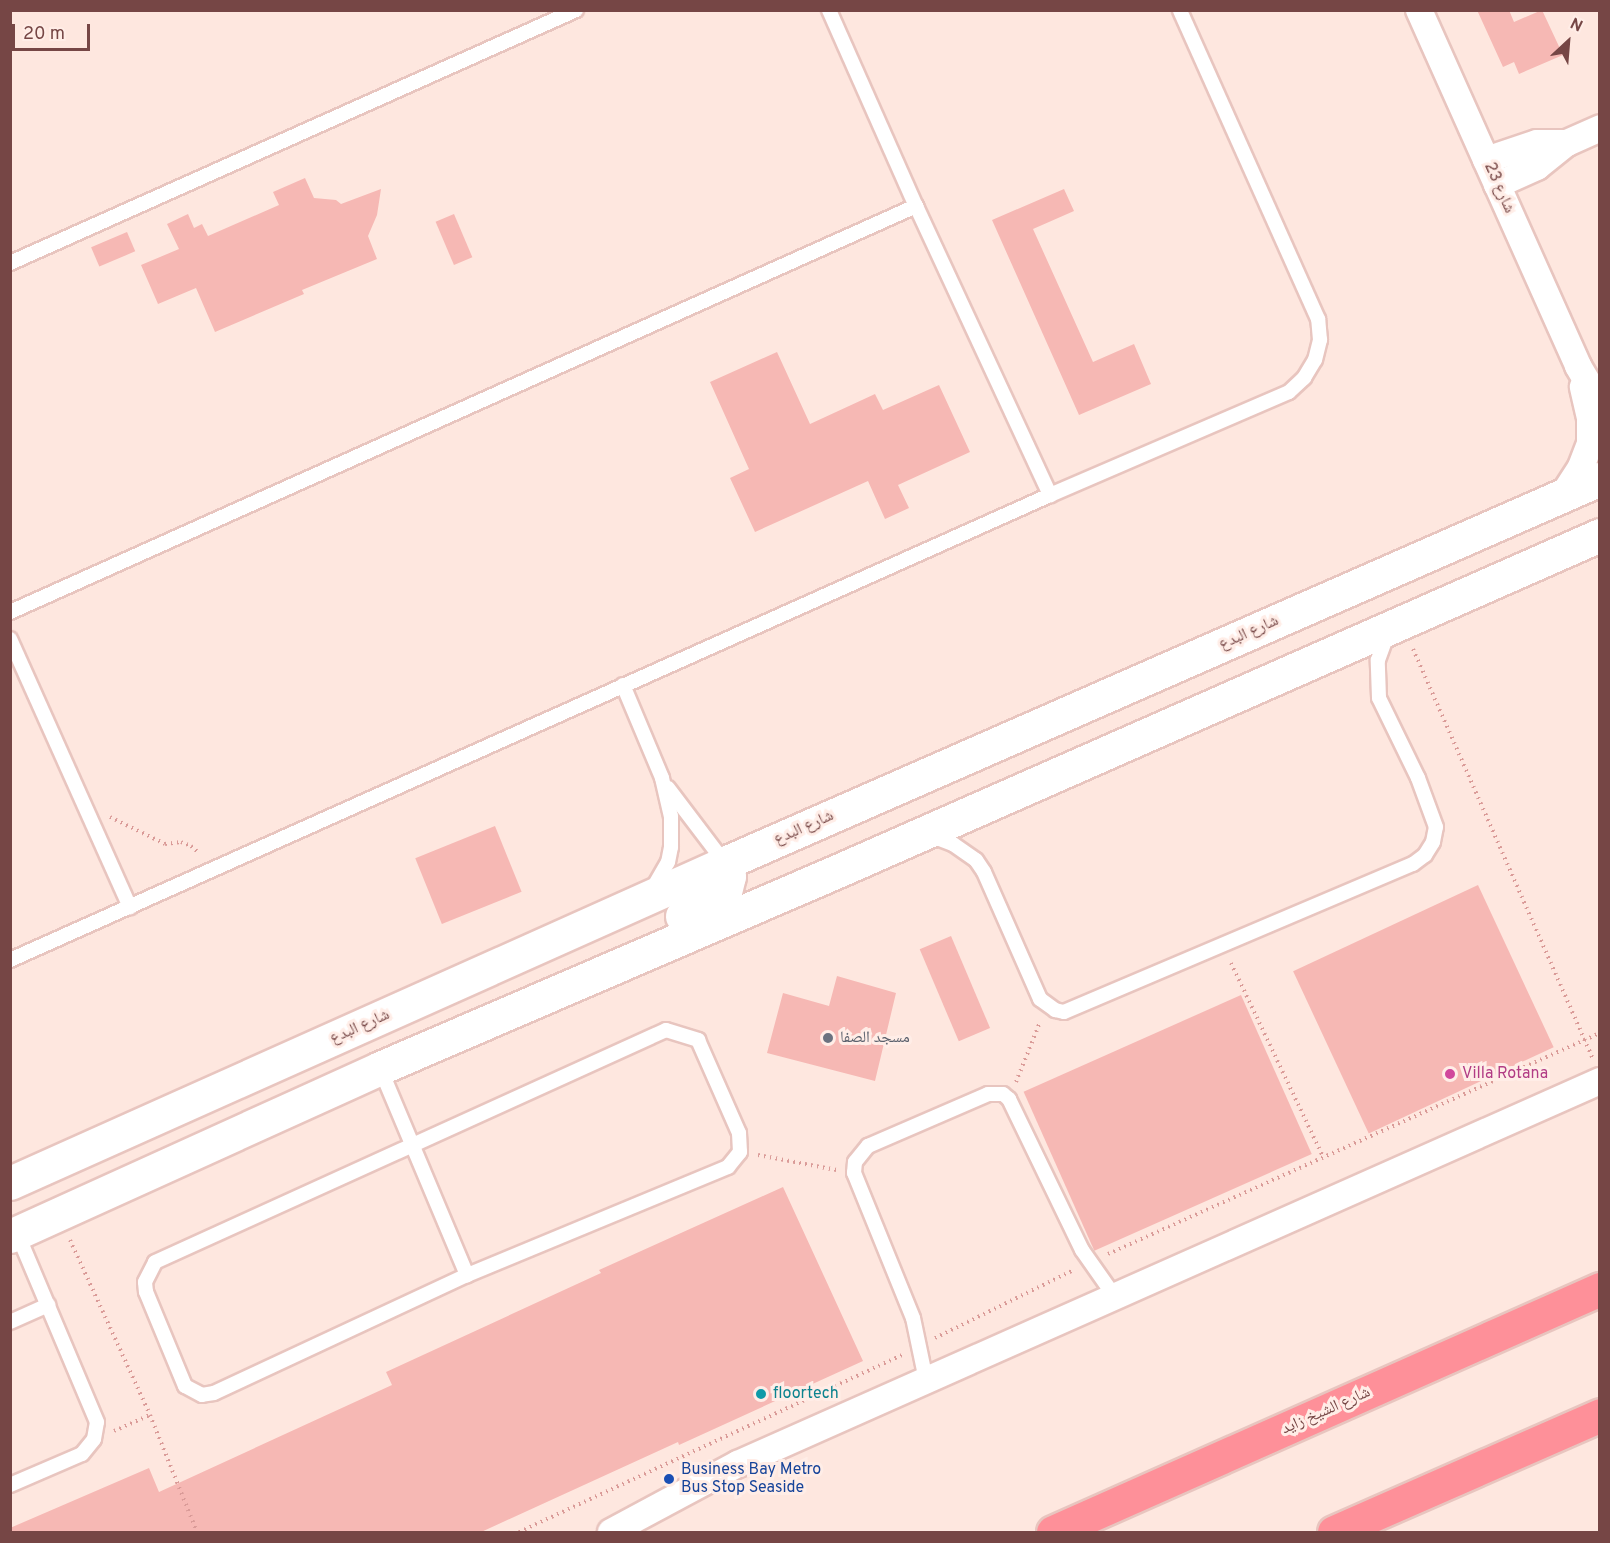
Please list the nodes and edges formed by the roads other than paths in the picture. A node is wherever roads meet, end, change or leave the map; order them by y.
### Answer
1 (576, 10) edge
2 (829, 10) edge
3 (1180, 10) edge
4 (1419, 10) edge
5 (1599, 128) edge
6 (1567, 143) junction
7 (1486, 160) junction
8 (1497, 185) junction
9 (916, 206) junction
10 (10, 263) edge
11 (1578, 366) junction
12 (1599, 403) edge
13 (1599, 478) edge
14 (1050, 495) junction
15 (1563, 495) junction
16 (1599, 535) edge
17 (10, 612) edge
18 (1396, 623) junction
19 (10, 639) edge
20 (623, 686) junction
21 (662, 778) junction
22 (921, 833) junction
23 (725, 863) junction
24 (645, 900) junction
25 (130, 907) junction
26 (10, 960) edge
27 (600, 972) junction
28 (380, 1068) junction
29 (1597, 1071) edge
30 (413, 1147) junction
31 (10, 1183) edge
32 (14, 1235) edge
33 (467, 1275) junction
34 (1599, 1289) edge
35 (1115, 1297) junction
36 (48, 1305) junction
37 (10, 1322) edge
38 (926, 1380) junction
39 (1599, 1415) edge
40 (10, 1485) edge
41 (1401, 1503) junction
42 (611, 1533) edge
43 (1053, 1533) edge
44 (1334, 1533) edge
45 (1380, 1533) edge

1 - 10 lane
2 - 9 lane
3 - 14 lane
4 - 7 street, شارع 23
5 - 6 street
6 - 7 street
6 - 8 street
7 - 8 street, شارع 23
8 - 11 street, شارع 23
9 - 14 lane
9 - 17 lane
11 - 12 street, شارع 23
11 - 15 street, شارع 23
13 - 15 main road, شارع البدع
14 - 20 lane
15 - 23 main road, شارع البدع
16 - 18 main road
18 - 22 main road
18 - 22 lane
19 - 25 lane
20 - 21 lane
20 - 25 lane
21 - 23 lane
21 - 24 lane
22 - 27 main road
23 - 24 main road, شارع البدع
23 - 27 main road
24 - 31 main road, شارع البدع
25 - 26 lane
27 - 28 main road
28 - 30 lane
28 - 32 main road
29 - 35 street
30 - 33 lane
30 - 33 lane
30 - 33 lane
32 - 36 lane
34 - 43 highway, شارع الشيخ زايد
35 - 38 street
35 - 38 lane
36 - 37 lane
36 - 40 lane
38 - 42 street
39 - 41 highway
41 - 44 highway
41 - 45 highway

